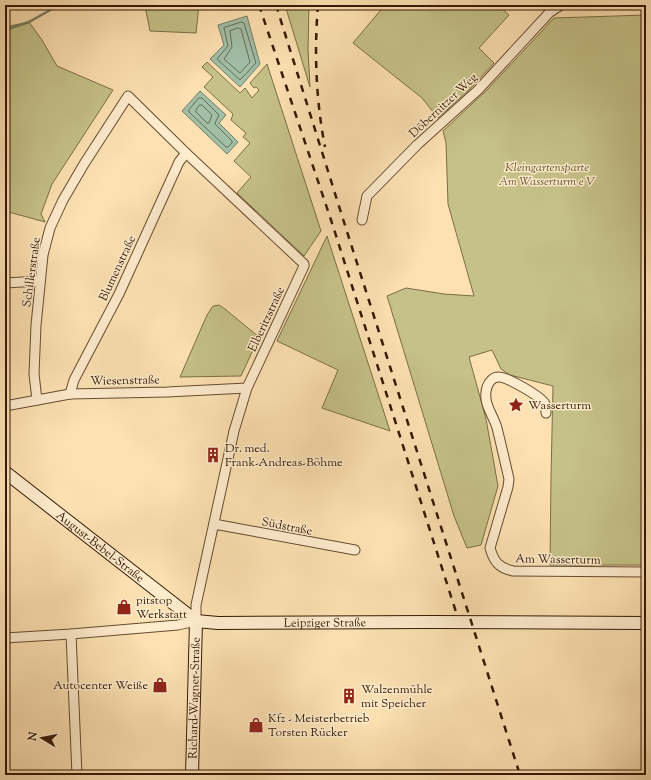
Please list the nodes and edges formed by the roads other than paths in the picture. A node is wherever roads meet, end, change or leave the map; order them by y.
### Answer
1 (561, 5) edge
2 (128, 96) joint
3 (186, 153) junction
4 (362, 220) dead end
5 (40, 281) junction
6 (5, 283) edge
7 (247, 388) junction
8 (70, 394) junction
9 (36, 400) junction
10 (5, 406) edge
11 (546, 413) dead end
12 (5, 472) edge
13 (214, 524) junction
14 (355, 550) dead end
15 (646, 572) edge
16 (196, 621) junction
17 (646, 623) edge
18 (71, 634) junction
19 (5, 638) edge
20 (77, 775) edge
21 (192, 775) edge

1 - 4 street, Döbernitzer Weg
2 - 3 street, Elberitzstraße
2 - 5 street, Schillerstraße
3 - 7 street, Elberitzstraße
3 - 8 street, Blumenstraße
5 - 6 street
5 - 9 street, Schillerstraße
7 - 8 street, Wiesenstraße
7 - 13 street, Elberitzstraße
8 - 9 street, Wiesenstraße
9 - 10 street, Wiesenstraße
11 - 15 street, Am Wasserturm
12 - 16 street, August-Bebel-Straße
13 - 14 street, Südstraße
13 - 16 street, Elberitzstraße
16 - 17 street, Leipziger Straße
16 - 18 street, Leipziger Straße
16 - 21 street, Richard-Wagner-Straße
18 - 19 street, Leipziger Straße
18 - 20 street

